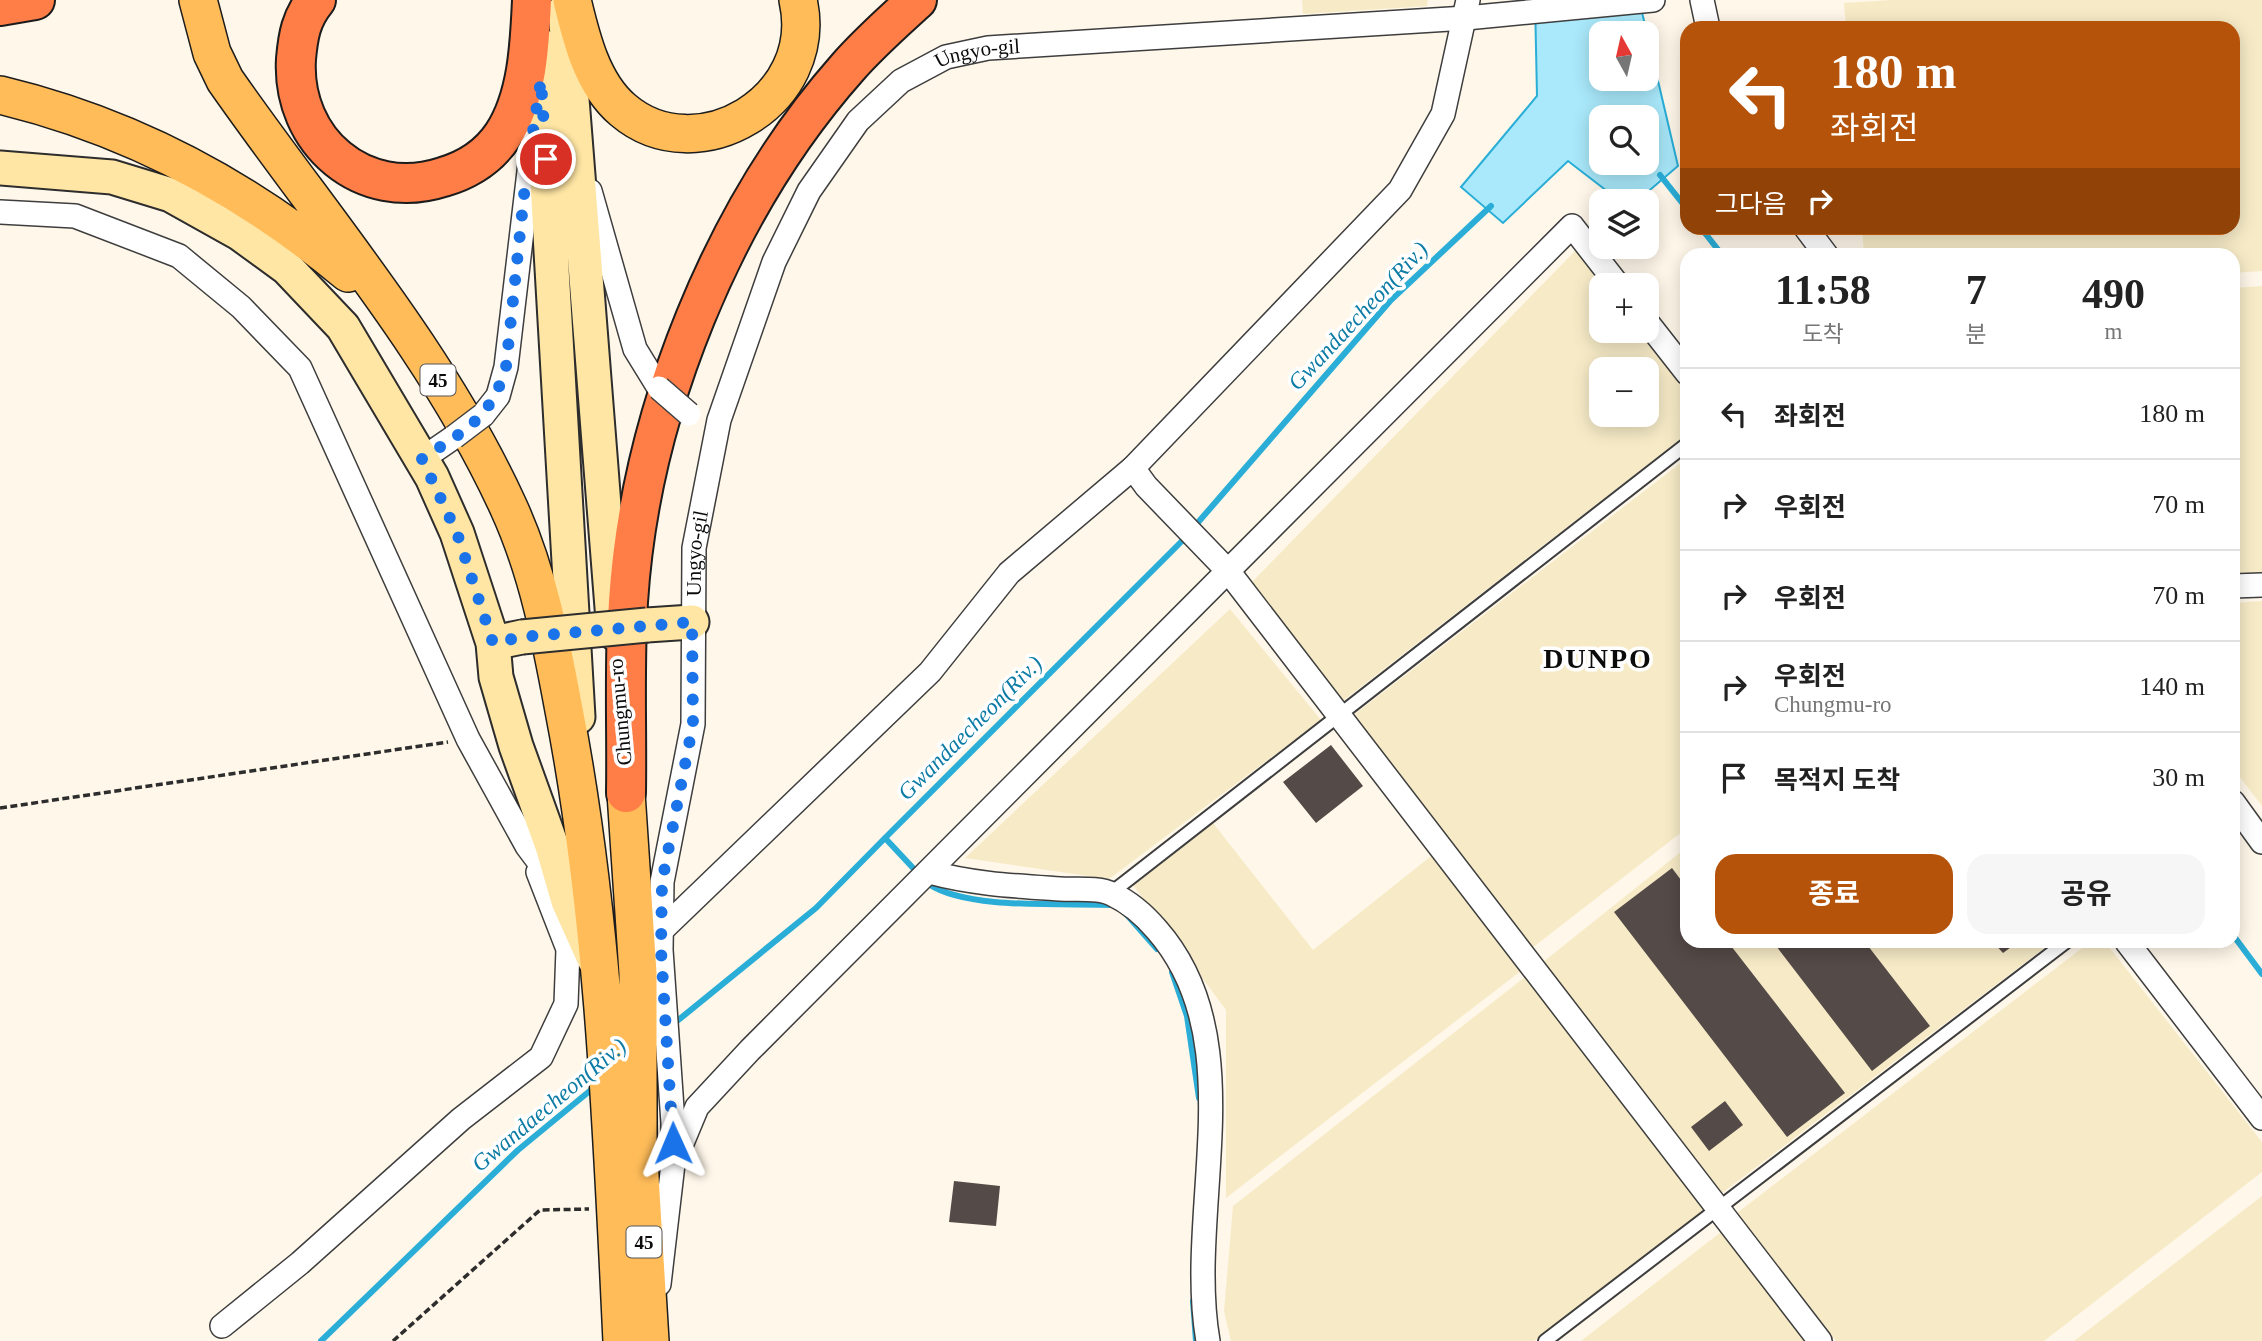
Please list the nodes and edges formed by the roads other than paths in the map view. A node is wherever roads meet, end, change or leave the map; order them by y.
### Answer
1 (35, 0) edge
2 (198, 0) edge
3 (316, 0) edge
4 (534, 0) edge
5 (564, 0) edge
6 (572, 0) edge
7 (798, 0) edge
8 (917, 0) edge
9 (1653, 0) edge
10 (1702, 0) edge
11 (0, 6) edge
12 (1471, 11) edge
13 (1706, 21) edge
14 (541, 80) junction
15 (0, 95) edge
16 (574, 136) junction
17 (0, 168) edge
18 (0, 212) edge
19 (1609, 273) edge
20 (1659, 337) edge
21 (422, 354) junction
22 (1680, 364) edge
23 (719, 420) junction
24 (1680, 449) edge
25 (422, 459) junction
26 (1140, 477) junction
27 (1224, 567) junction
28 (2262, 584) edge
29 (2240, 586) edge
30 (692, 622) junction
31 (508, 640) junction
32 (1338, 712) junction
33 (626, 793) junction
34 (582, 804) junction
35 (2240, 812) edge
36 (2262, 842) edge
37 (527, 846) junction
38 (929, 872) junction
39 (1111, 893) junction
40 (568, 901) junction
41 (2058, 948) edge
42 (2132, 948) edge
43 (654, 951) junction
44 (600, 987) junction
45 (2262, 1118) edge
46 (625, 1152) junction
47 (673, 1164) junction
48 (1719, 1208) junction
49 (222, 1326) dead end
50 (622, 1341) edge
51 (650, 1341) edge
52 (1208, 1341) edge
53 (1545, 1341) edge
54 (1820, 1341) edge

1 - 11 highway
2 - 21 main road, 45
3 - 4 highway
4 - 14 street, Chungmu-ro
5 - 16 street, Chungmu-ro
6 - 7 main road
8 - 33 highway, 45
9 - 12 street, Ungyo-gil
10 - 13 street
12 - 23 street, Ungyo-gil
12 - 26 street
14 - 25 street, bridge
14 - 34 street, Chungmu-ro
15 - 21 main road
16 - 23 street, bridge
16 - 33 street, Chungmu-ro
17 - 25 street
18 - 37 street
19 - 27 street
20 - 22 street
21 - 34 main road, 45
23 - 30 street, Ungyo-gil
24 - 32 lane
25 - 31 street
26 - 27 street
26 - 43 street
27 - 32 street
27 - 38 street
28 - 29 street
30 - 31 street, bridge
30 - 43 street, Ungyo-gil
31 - 40 street
32 - 39 lane
32 - 48 street
33 - 43 main road, Chungmu-ro / 45
34 - 44 main road, Chungmu-ro / 45
35 - 36 street
37 - 40 street
37 - 49 street
38 - 39 street
38 - 47 street
39 - 52 street
40 - 44 street
41 - 48 lane
42 - 45 street
43 - 46 main road, Chungmu-ro / 45
43 - 47 street, Ungyo-gil
44 - 46 main road, Chungmu-ro / 45
46 - 50 main road, Chungmu-ro / 45
46 - 51 main road, Chungmu-ro / 45
47 - 51 street
48 - 53 lane
48 - 54 street

